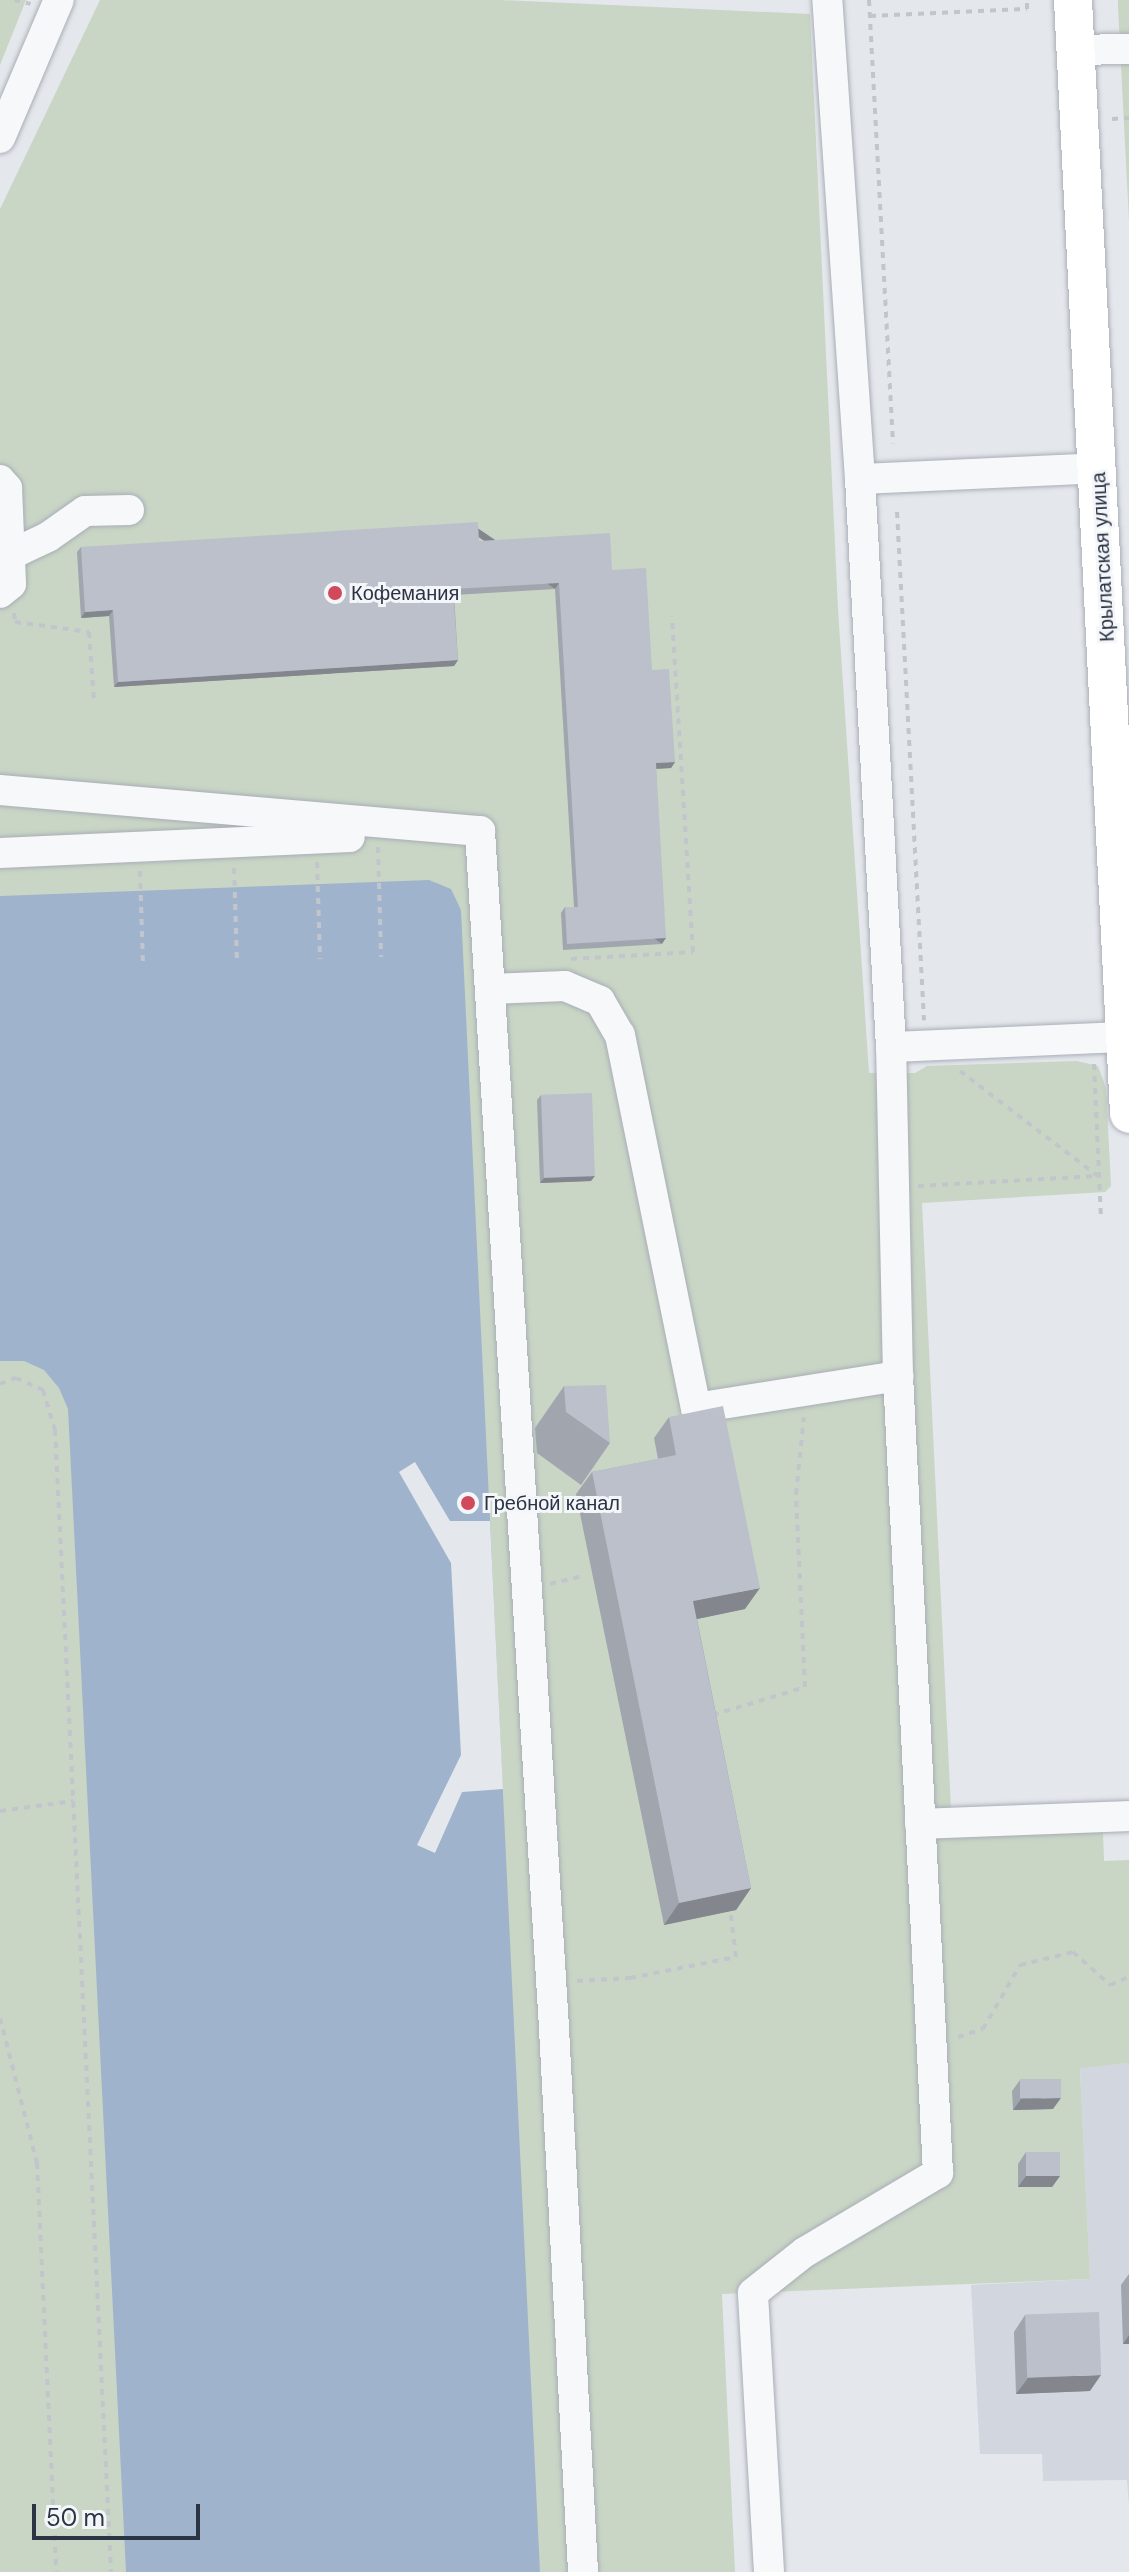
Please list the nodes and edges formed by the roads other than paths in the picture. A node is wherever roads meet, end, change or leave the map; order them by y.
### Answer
1 (827, 0) edge
2 (1073, 0) edge
3 (46, 2) edge
4 (1129, 49) edge
5 (1075, 50) junction
6 (0, 138) edge
7 (1099, 468) junction
8 (860, 479) junction
9 (0, 480) edge
10 (129, 510) dead end
11 (7, 577) edge
12 (0, 790) edge
13 (480, 831) junction
14 (0, 853) edge
15 (490, 989) junction
16 (1108, 1037) junction
17 (891, 1047) junction
18 (1128, 1092) edge
19 (898, 1376) junction
20 (1129, 1816) edge
21 (920, 1824) junction
22 (583, 2572) edge
23 (769, 2572) edge

1 - 8 street
2 - 5 main road, Крылатская улица
3 - 6 street
4 - 5 street
5 - 7 main road, Крылатская улица
7 - 8 street
7 - 16 main road, Крылатская улица
8 - 17 street
9 - 11 street
10 - 11 street
12 - 13 street
13 - 14 street
13 - 15 street
15 - 19 street
15 - 22 street
16 - 17 street
16 - 18 main road, Крылатская улица
17 - 19 street
19 - 21 street
20 - 21 street
21 - 23 street

